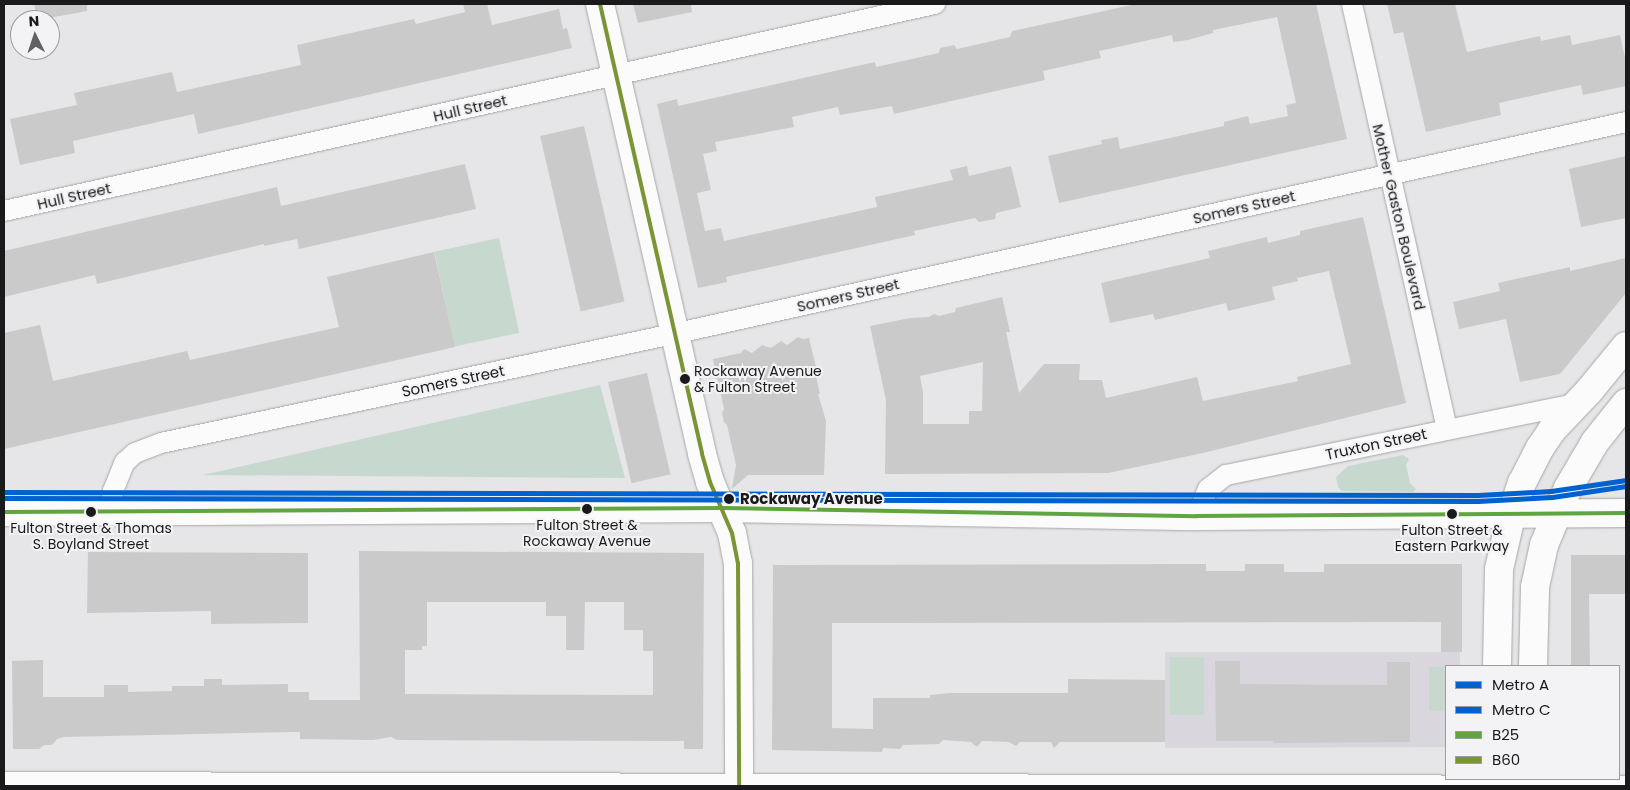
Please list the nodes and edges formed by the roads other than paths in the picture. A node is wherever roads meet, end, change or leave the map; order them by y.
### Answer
1 (600, 4) edge
2 (935, 4) edge
3 (1352, 4) edge
4 (616, 75) junction
5 (1626, 122) edge
6 (1390, 174) junction
7 (4, 211) edge
8 (673, 334) junction
9 (1626, 346) edge
10 (1575, 404) junction
11 (1626, 404) edge
12 (1447, 430) junction
13 (723, 508) junction
14 (4, 512) edge
15 (111, 512) junction
16 (1626, 513) edge
17 (1557, 514) junction
18 (1197, 516) junction
19 (1511, 516) junction
20 (1497, 665) edge
21 (1533, 665) edge
22 (4, 782) edge
23 (1497, 784) edge
24 (1532, 784) edge
25 (237, 785) edge
26 (483, 785) edge
27 (739, 785) edge
28 (994, 785) edge
29 (1240, 786) edge
30 (1626, 786) edge

1 - 4 main road
2 - 4 street, Hull Street
3 - 6 street, Mother Gaston Boulevard
4 - 7 street, Hull Street
4 - 8 main road
5 - 6 street, Somers Street
6 - 8 street, Somers Street
6 - 12 street, Mother Gaston Boulevard
8 - 13 main road
8 - 15 street, Somers Street
9 - 10 main road
10 - 12 street, Truxton Street
10 - 19 main road
11 - 17 main road
12 - 18 street, Truxton Street
13 - 15 main road
13 - 18 main road
13 - 27 main road
14 - 15 main road
16 - 17 main road
17 - 19 main road
17 - 21 main road
18 - 19 main road
19 - 20 main road
22 - 25 street
23 - 24 street
23 - 29 street
24 - 30 street
25 - 26 street
26 - 27 street
27 - 28 street
28 - 29 street

